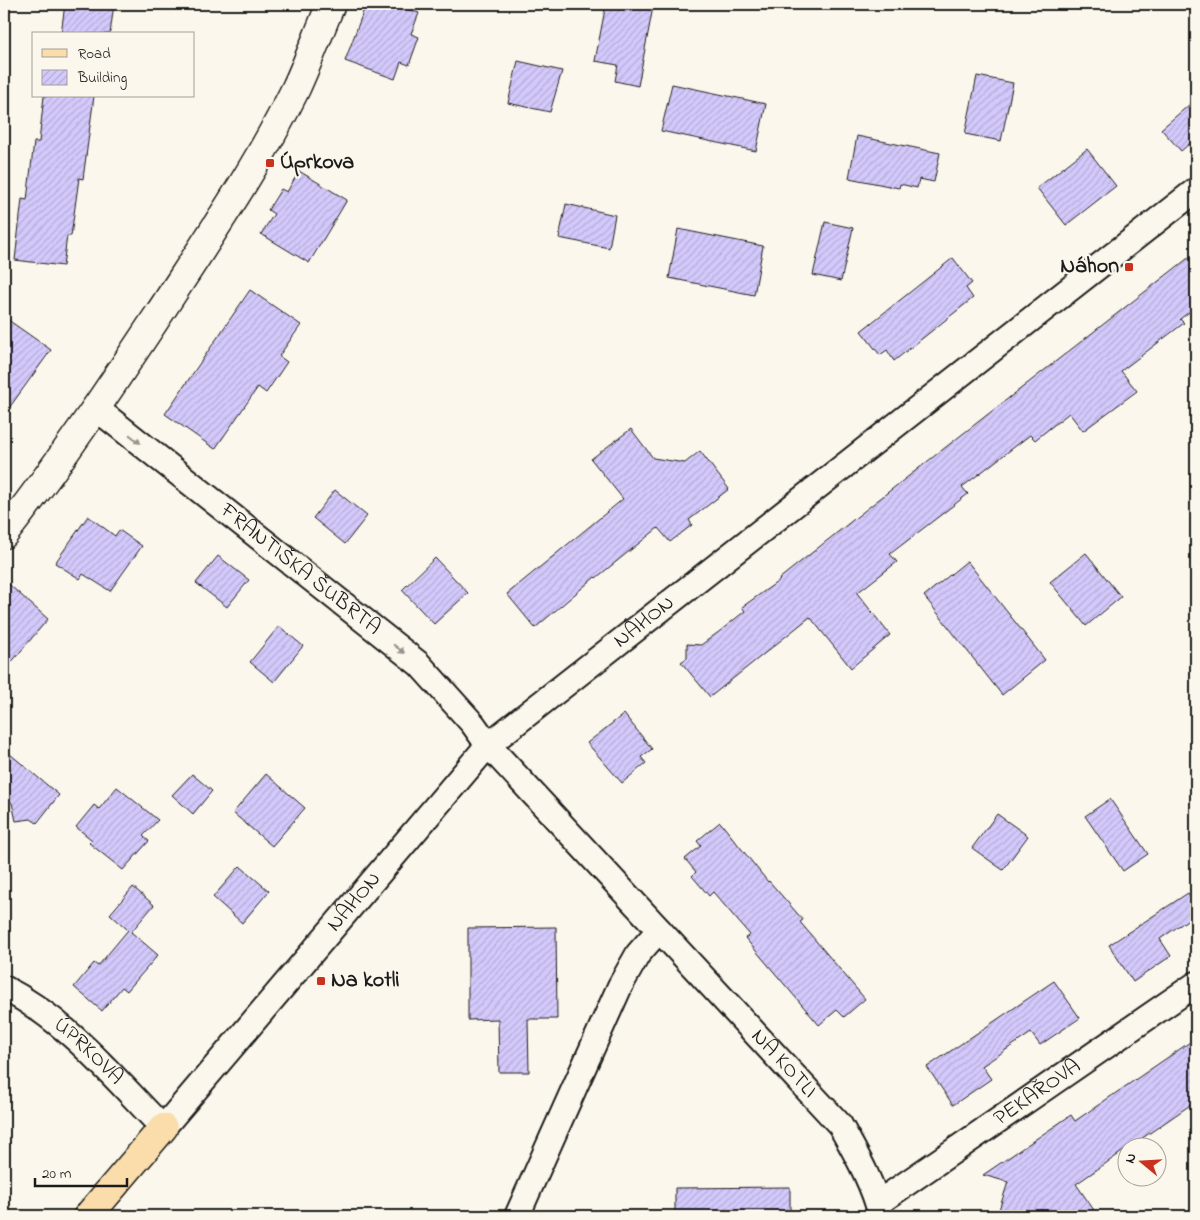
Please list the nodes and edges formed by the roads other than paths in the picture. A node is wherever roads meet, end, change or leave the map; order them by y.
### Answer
1 (331, 4) edge
2 (1196, 190) edge
3 (97, 409) junction
4 (4, 534) edge
5 (488, 745) junction
6 (659, 930) junction
7 (1196, 984) edge
8 (4, 988) edge
9 (163, 1128) junction
10 (879, 1210) edge
11 (88, 1216) edge
12 (517, 1216) edge

1 - 3 street
2 - 5 street, NÁHON
3 - 4 street
3 -> 5 street, FRANTIŠKA ŠUBRTA
5 - 6 street, NA KOTLI
5 - 9 street, NÁHON
6 - 10 street, NA KOTLI
6 - 12 street
7 - 10 street, PEKAŘOVA
8 - 9 street, ÚPRKOVA
9 - 11 main road

